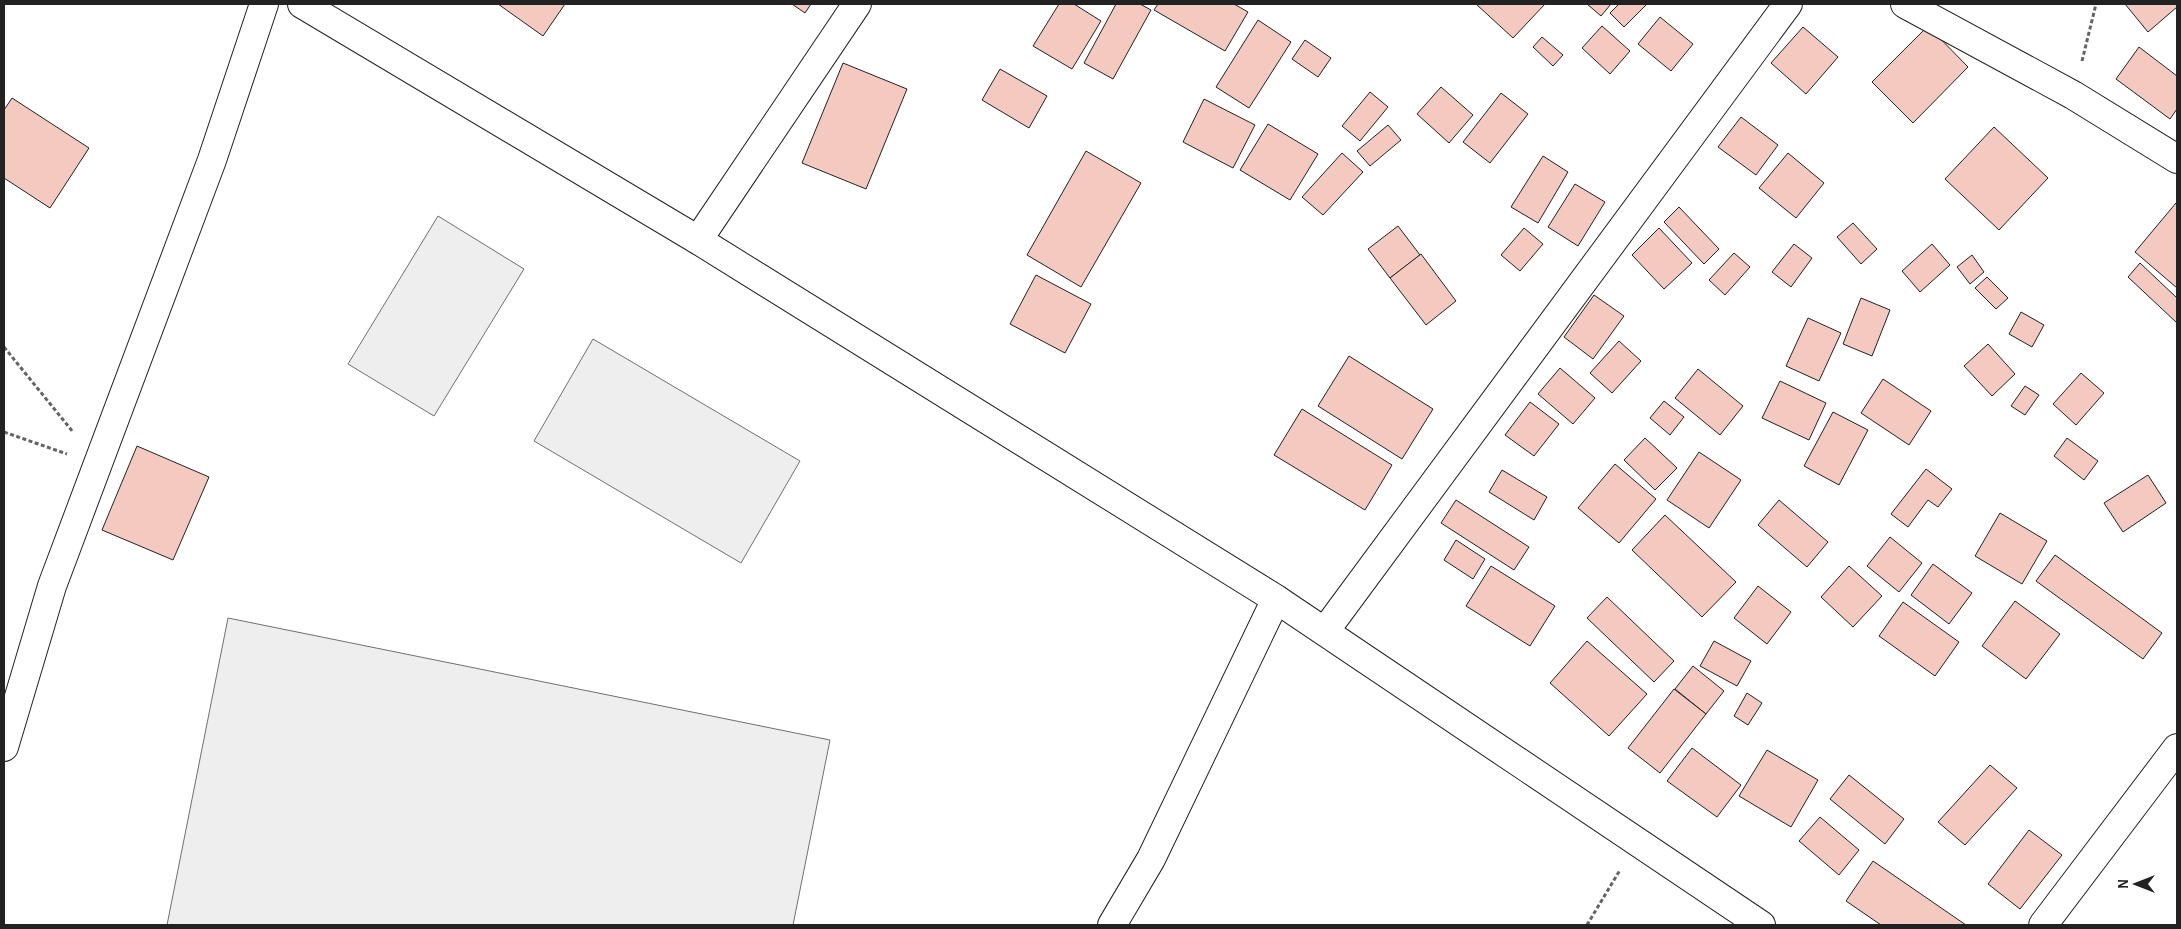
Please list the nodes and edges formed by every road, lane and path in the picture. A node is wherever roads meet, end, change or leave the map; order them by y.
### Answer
1 (264, 4) edge
2 (302, 4) edge
3 (857, 4) edge
4 (1788, 4) edge
5 (1905, 4) edge
6 (2096, 4) edge
7 (2073, 95) junction
8 (2177, 159) edge
9 (698, 240) junction
10 (4, 347) edge
11 (4, 432) edge
12 (99, 464) junction
13 (1276, 599) junction
14 (1325, 631) junction
15 (4, 746) edge
16 (2177, 748) edge
17 (1636, 842) junction
18 (1112, 925) edge
19 (1586, 925) edge
20 (1761, 925) edge
21 (2043, 925) edge

1 - 12 street
2 - 9 street
3 - 9 street
4 - 14 street
5 - 7 street
6 - 7 path
7 - 8 street
9 - 13 street
10 - 12 path
11 - 12 path
12 - 15 street
13 - 14 street
13 - 18 street
14 - 17 street
16 - 21 street
17 - 19 path
17 - 20 street

